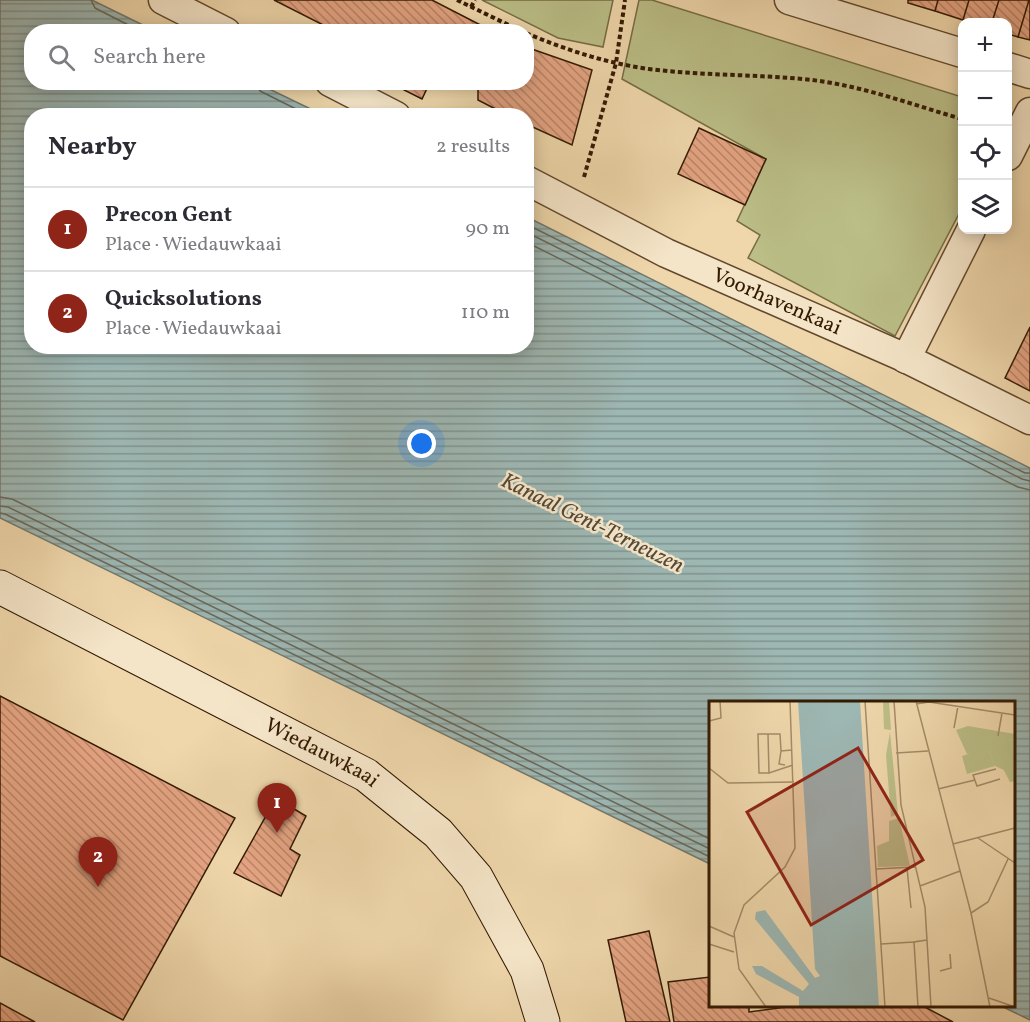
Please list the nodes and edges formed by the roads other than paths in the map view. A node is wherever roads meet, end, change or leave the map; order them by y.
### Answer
1 (163, 0) edge
2 (789, 0) edge
3 (210, 24) edge
4 (958, 51) edge
5 (1012, 68) edge
6 (1030, 74) edge
7 (346, 90) edge
8 (380, 108) edge
9 (1030, 112) edge
10 (1012, 148) edge
11 (534, 184) edge
12 (969, 234) edge
13 (906, 359) junction
14 (1030, 420) edge
15 (0, 587) edge
16 (543, 1022) edge

1 - 3 street
2 - 4 street
5 - 6 street
7 - 8 street
9 - 10 street
11 - 13 street, Voorhavenkaai
12 - 13 street
13 - 14 street, Voorhavenkaai
15 - 16 main road, Wiedauwkaai

